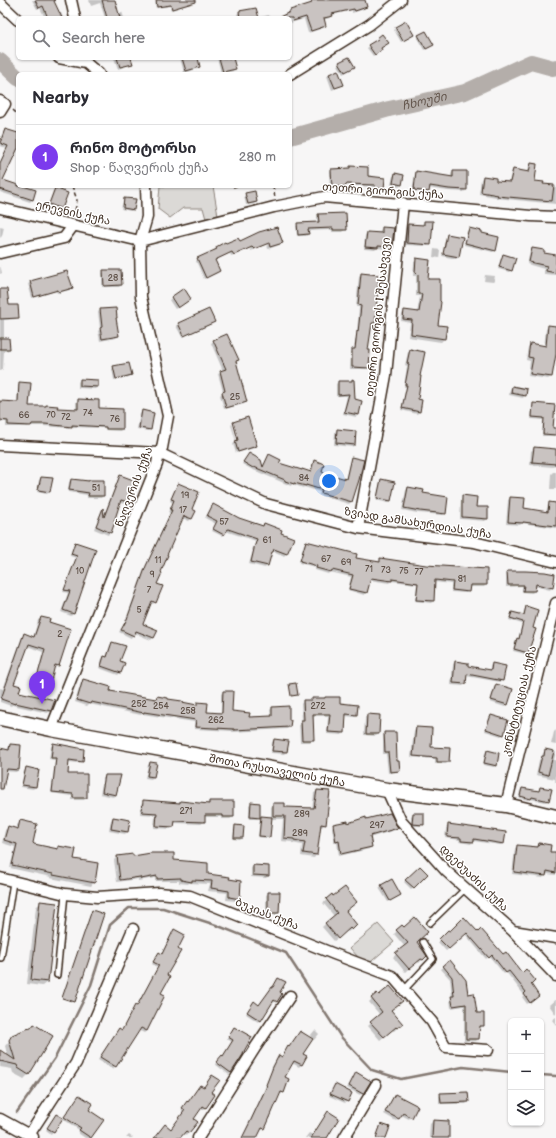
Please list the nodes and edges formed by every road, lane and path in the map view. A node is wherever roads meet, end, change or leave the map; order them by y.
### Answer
1 (71, 0) edge
2 (401, 0) edge
3 (0, 3) edge
4 (75, 16) edge
5 (16, 18) edge
6 (85, 61) edge
7 (97, 72) edge
8 (292, 73) edge
9 (73, 188) edge
10 (146, 188) edge
11 (274, 188) edge
12 (403, 203) junction
13 (278, 206) junction
14 (0, 208) edge
15 (556, 217) edge
16 (73, 226) junction
17 (140, 241) junction
18 (0, 253) edge
19 (0, 445) edge
20 (159, 454) junction
21 (358, 528) junction
22 (556, 562) edge
23 (556, 603) edge
24 (0, 718) edge
25 (50, 729) junction
26 (387, 790) junction
27 (506, 805) junction
28 (556, 817) edge
29 (0, 878) edge
30 (13, 882) junction
31 (465, 889) junction
32 (66, 894) junction
33 (430, 923) dead end
34 (133, 929) dead end
35 (513, 931) junction
36 (556, 938) edge
37 (423, 942) dead end
38 (1, 958) dead end
39 (57, 975) dead end
40 (556, 976) edge
41 (404, 990) junction
42 (290, 996) dead end
43 (488, 1050) dead end
44 (376, 1085) dead end
45 (0, 1119) edge
46 (32, 1136) edge
47 (198, 1138) edge
48 (344, 1138) edge

1 - 4 street
2 - 8 street
3 - 5 street
6 - 7 street
9 - 16 path
10 - 17 street, წაღვერის ქუჩა
11 - 13 path
12 - 13 street, თეთრი გიორგის ქუჩა
12 - 15 street, თეთრი გიორგის ქუჩა
12 - 21 street, თეთრი გიორგის I შესახვევი
13 - 17 street, თეთრი გიორგის ქუჩა
14 - 16 street, ერევნის ქუჩა
16 - 17 street, ერევნის ქუჩა
16 - 18 street
17 - 20 street, წაღვერის ქუჩა
19 - 20 street, ზვიად გამსახურდიას ქუჩა
20 - 21 street, ზვიად გამსახურდიას ქუჩა
20 - 25 street, წაღვერის ქუჩა
21 - 22 street, ზვიად გამსახურდიას ქუჩა
23 - 27 street, კონსტიტუციას ქუჩა
24 - 25 main road, შოთა რუსთაველის ქუჩა
25 - 26 main road, შოთა რუსთაველის ქუჩა
26 - 27 main road, შოთა რუსთაველის ქუჩა
26 - 31 street, დგებუაძის ქუჩა
27 - 28 main road, შოთა რუსთაველის ქუჩა
29 - 30 street, ბუკიას ქუჩა
30 - 32 street, ბუკიას ქუჩა
30 - 38 lane
31 - 33 lane
31 - 35 street, დგებუაძის ქუჩა
32 - 39 lane
32 - 41 street, ბუკიას ქუჩა
34 - 46 street
35 - 36 street
35 - 40 street, დგებუაძის ქუჩა
37 - 41 lane
41 - 43 street, ბუკიას ქუჩა
42 - 47 street
44 - 48 street
45 - 46 street

